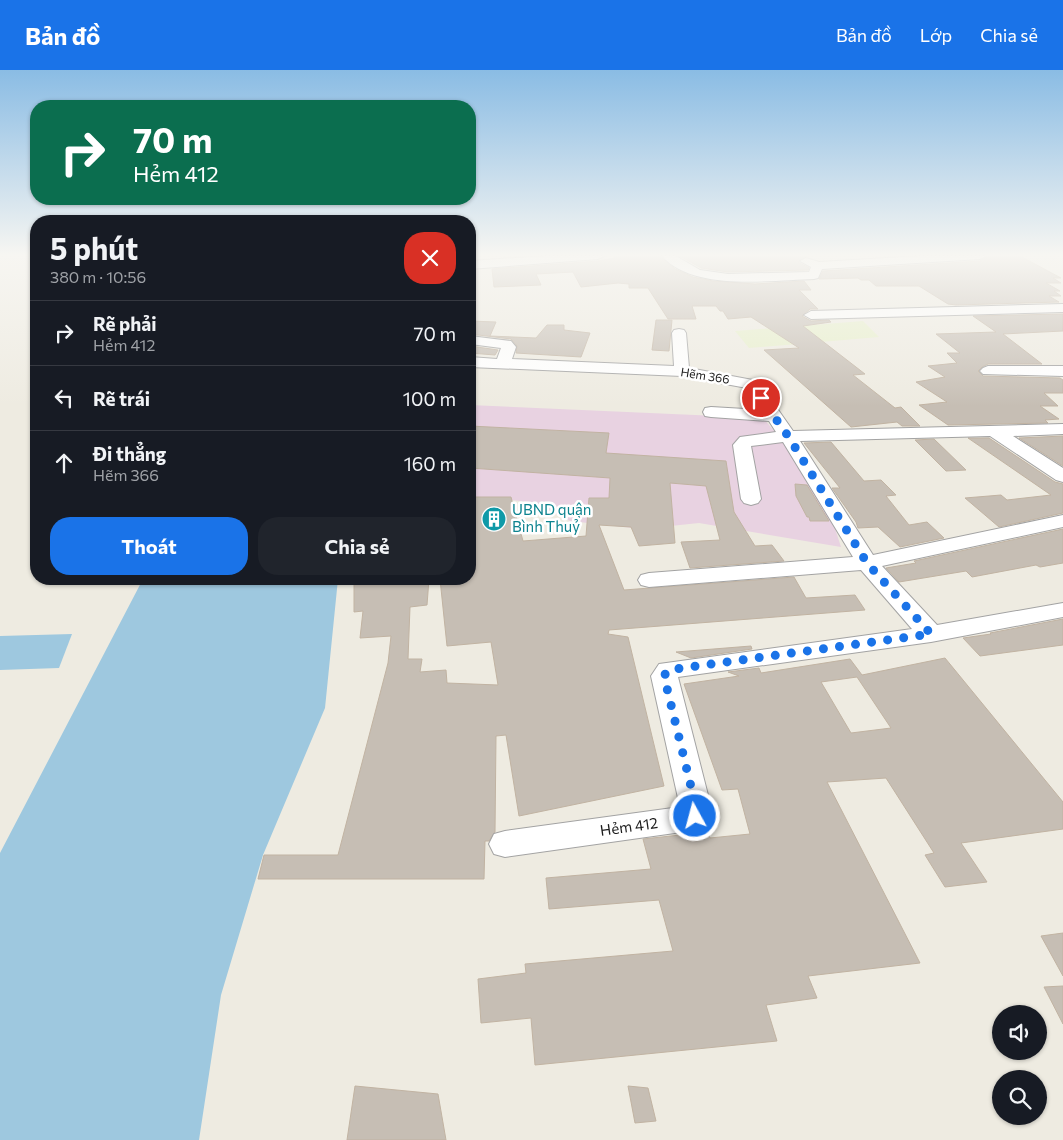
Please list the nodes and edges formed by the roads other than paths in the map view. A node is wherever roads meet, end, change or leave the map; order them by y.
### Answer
1 (1063, 308) edge
2 (811, 314) dead end
3 (679, 333) dead end
4 (476, 341) edge
5 (476, 362) edge
6 (503, 362) junction
7 (682, 371) junction
8 (988, 371) dead end
9 (1063, 371) edge
10 (711, 412) dead end
11 (774, 416) junction
12 (1063, 429) edge
13 (994, 431) junction
14 (788, 436) junction
15 (1063, 476) edge
16 (751, 499) dead end
17 (1063, 521) edge
18 (867, 563) junction
19 (649, 580) dead end
20 (1063, 610) edge
21 (931, 634) junction
22 (505, 844) dead end

1 - 2 street
3 - 7 street
4 - 6 street
5 - 6 street, Hẽm 366
6 - 7 street, Hẽm 366
7 - 11 street, Hẽm 366
8 - 9 street
10 - 11 street
11 - 14 street, Hẽm 366
12 - 13 street
13 - 14 street
13 - 15 street
14 - 16 street
14 - 18 street, Hẽm 366
17 - 18 street
18 - 19 street
18 - 21 street, Hẽm 366
20 - 21 street
21 - 22 street, Hẻm 412

